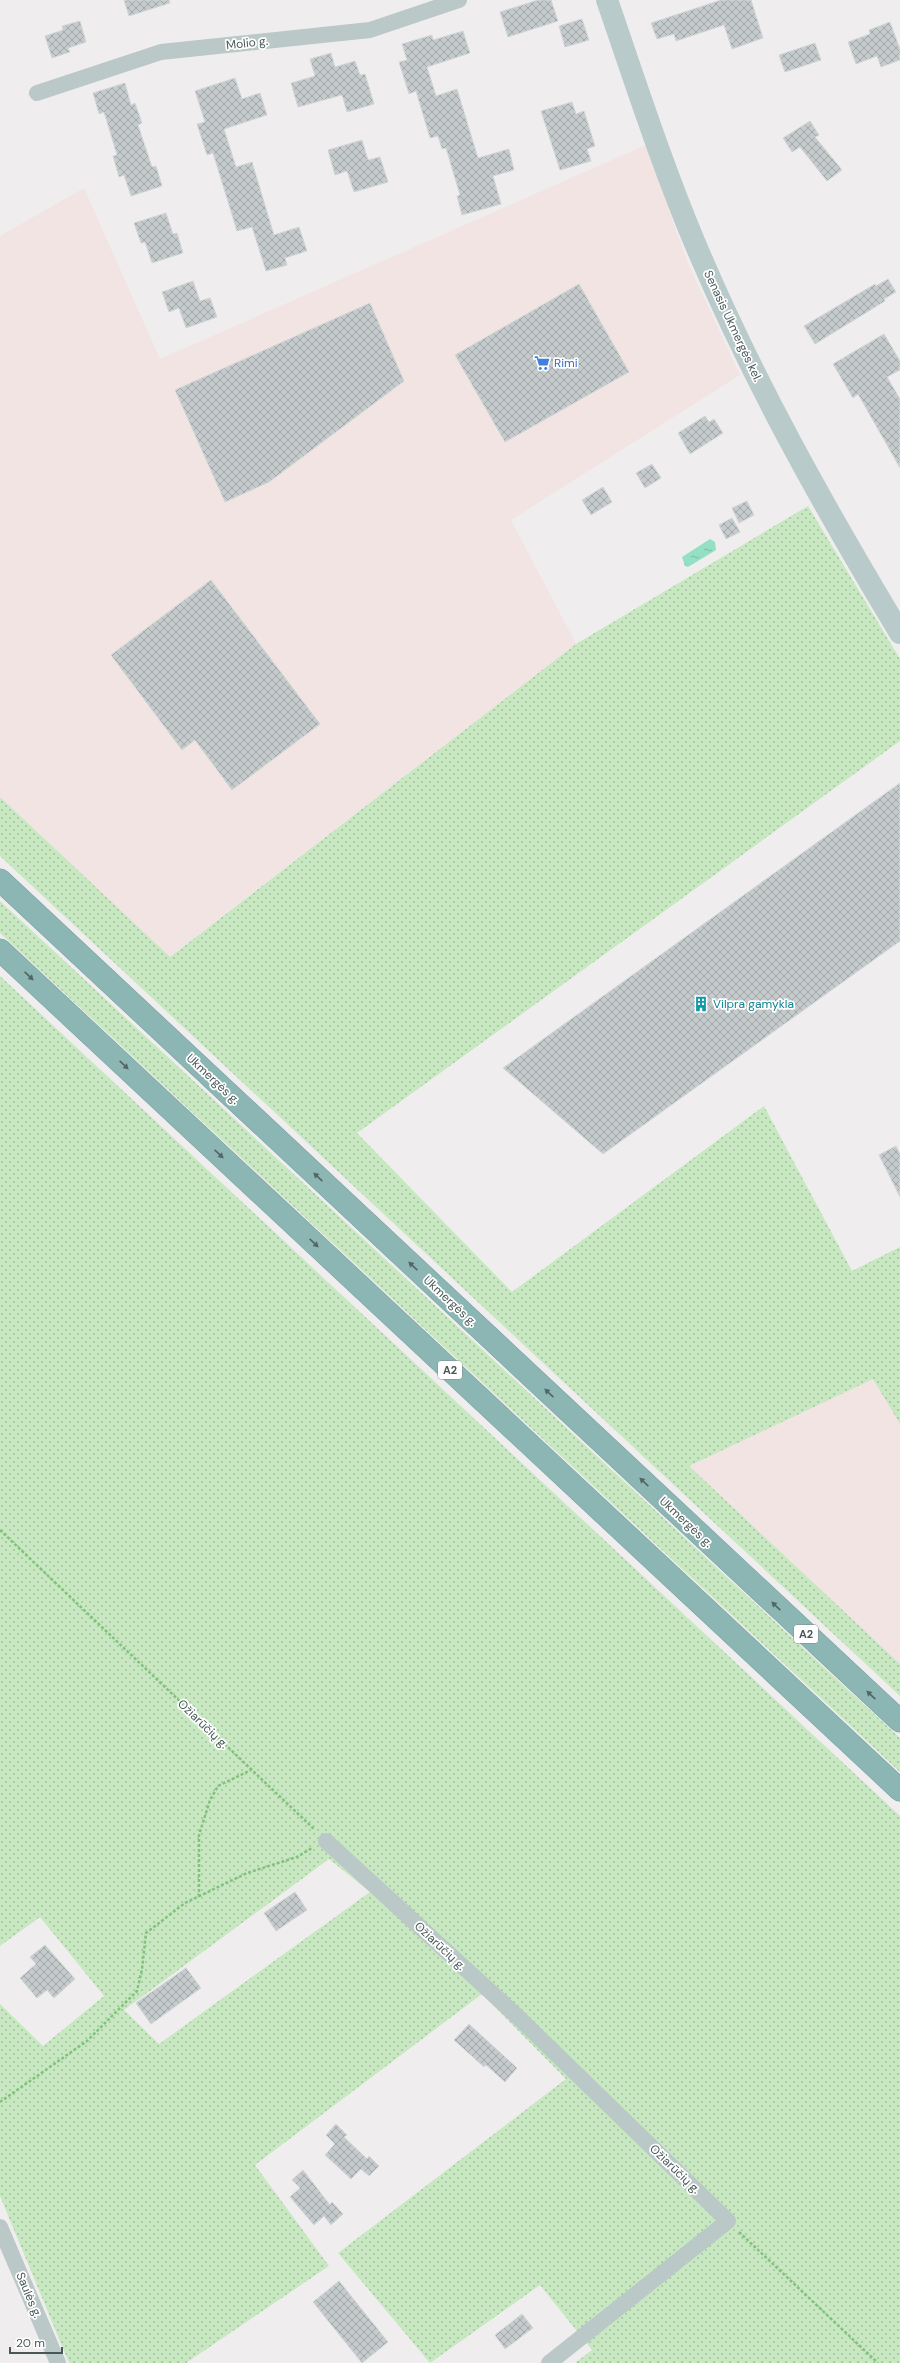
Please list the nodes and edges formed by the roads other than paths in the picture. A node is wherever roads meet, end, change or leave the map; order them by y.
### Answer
1 (459, 0) edge
2 (607, 0) edge
3 (38, 93) dead end
4 (900, 633) edge
5 (0, 880) edge
6 (0, 950) edge
7 (900, 1721) edge
8 (900, 1790) edge
9 (326, 1841) road end
10 (0, 2227) edge
11 (58, 2363) edge
12 (549, 2363) edge

1 - 3 street, Molio g.
2 - 4 main road, Senasis Ukmergės kel.
7 -> 5 highway, Ukmergės g. / A2
6 -> 8 highway, A2
9 - 12 street, Ožiarūčių g.
10 - 11 street, Saulės g.

